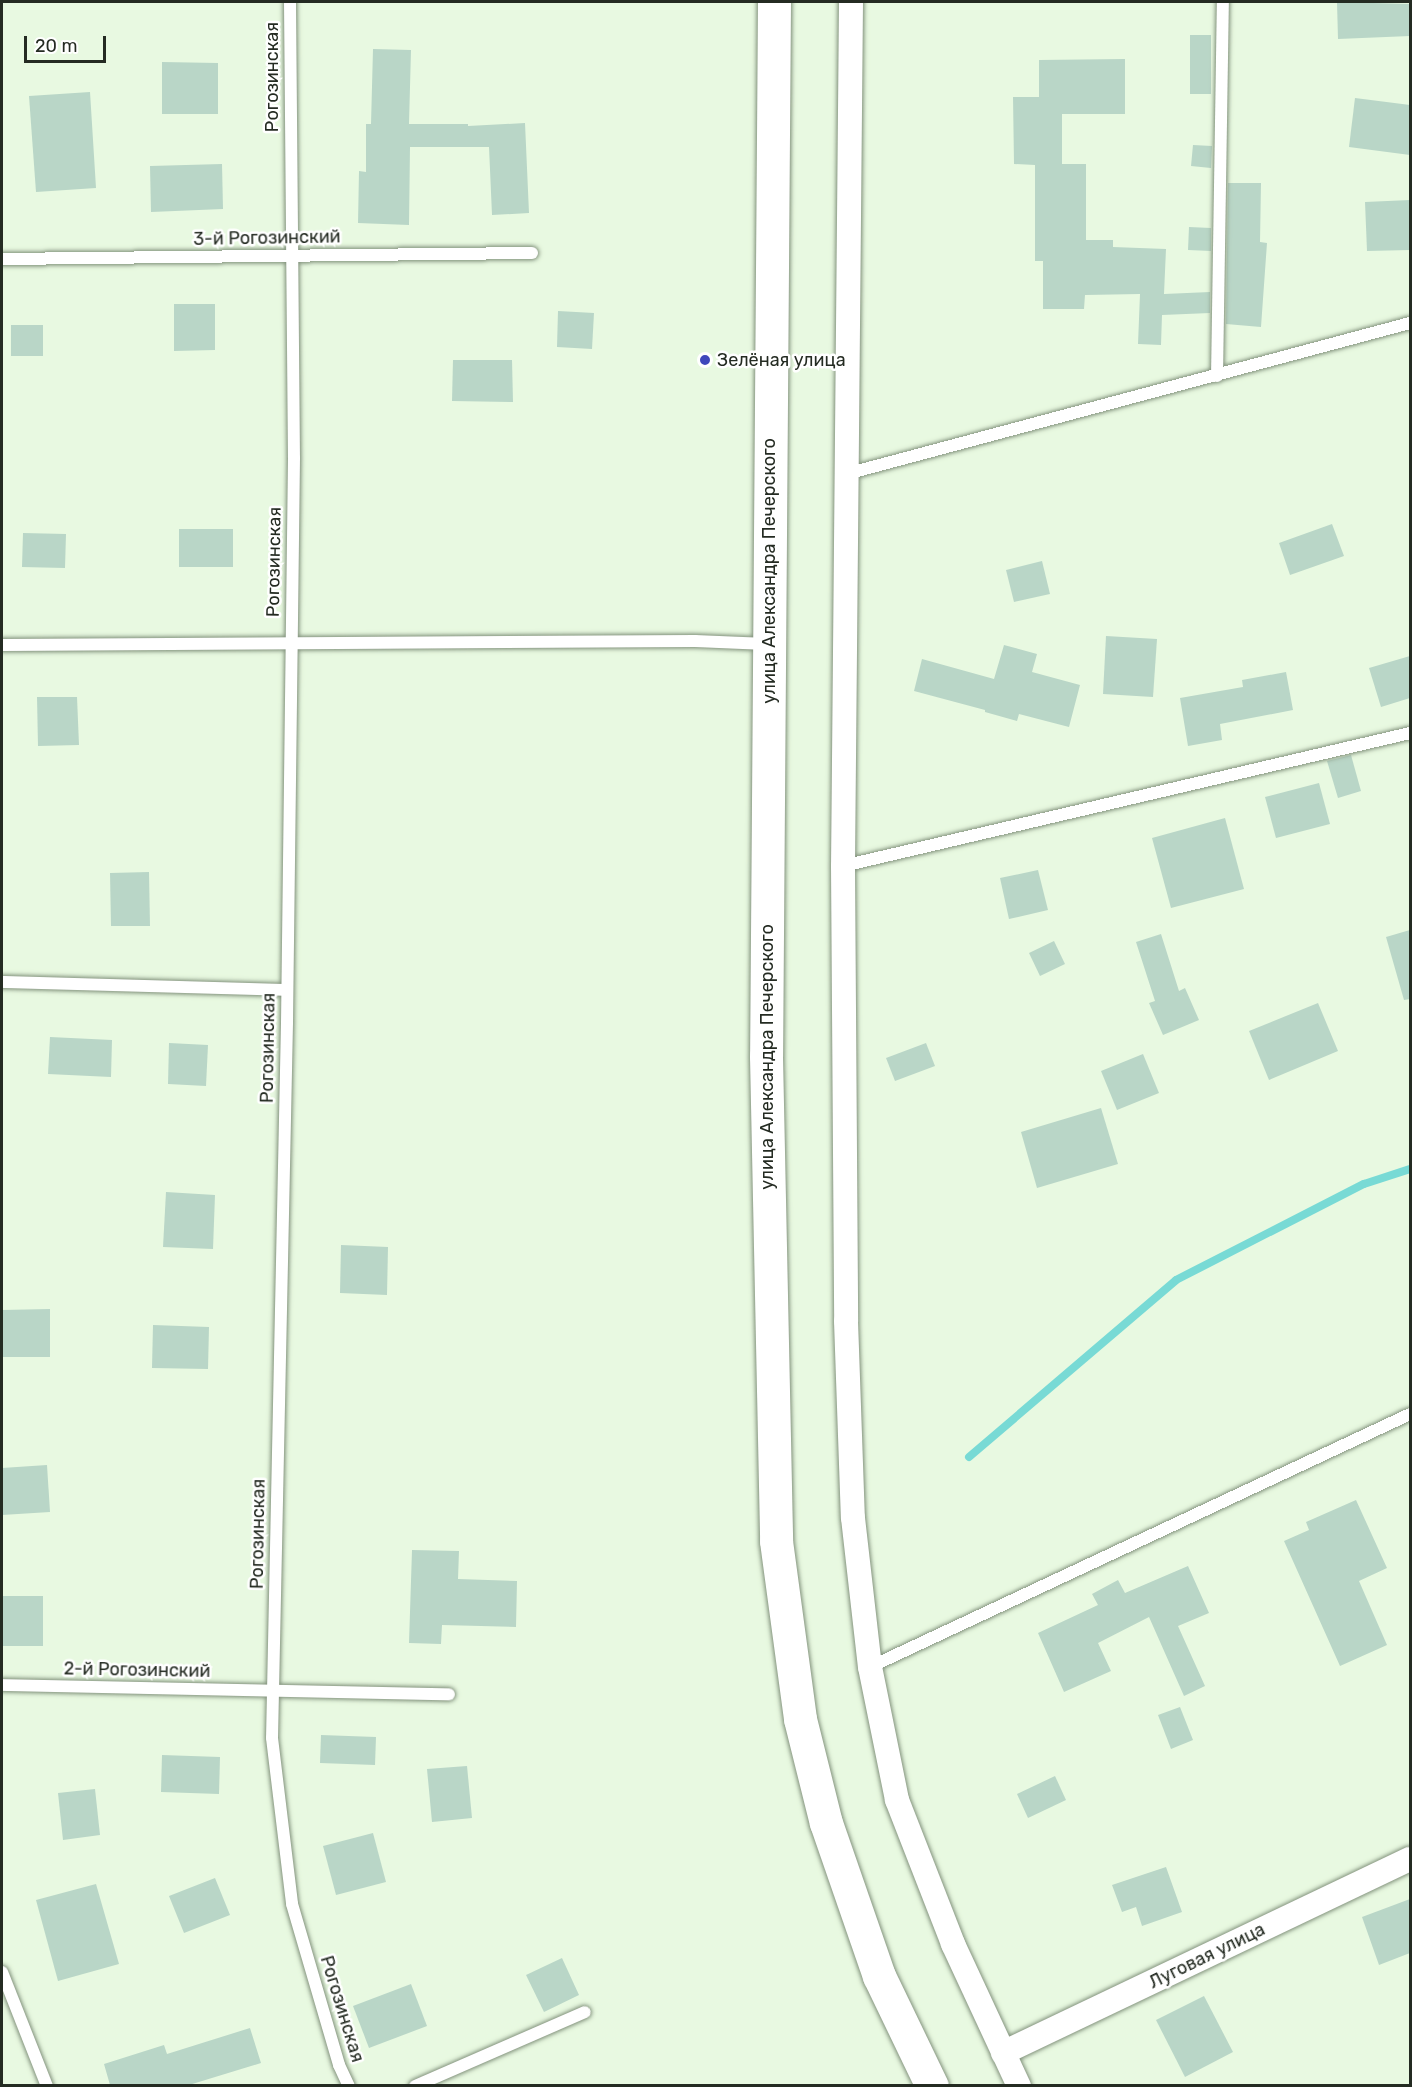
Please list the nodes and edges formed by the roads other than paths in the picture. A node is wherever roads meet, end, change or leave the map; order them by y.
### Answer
1 (290, 2) edge
2 (774, 2) edge
3 (851, 2) edge
4 (1223, 2) edge
5 (532, 253) dead end
6 (292, 256) junction
7 (2, 259) edge
8 (1410, 323) edge
9 (1216, 375) junction
10 (846, 474) junction
11 (291, 643) junction
12 (2, 645) edge
13 (768, 645) junction
14 (1410, 732) edge
15 (843, 866) junction
16 (2, 982) edge
17 (287, 990) junction
18 (1410, 1414) edge
19 (870, 1667) junction
20 (2, 1685) edge
21 (273, 1690) junction
22 (448, 1694) dead end
23 (1410, 1859) edge
24 (2, 1972) edge
25 (585, 2012) dead end
26 (1003, 2053) junction
27 (47, 2085) edge
28 (349, 2085) edge
29 (415, 2085) edge
30 (932, 2085) edge
31 (1019, 2085) edge

1 - 6 lane, Рогозинская
2 - 13 main road, улица Александра Печерского
3 - 10 street
4 - 9 lane
5 - 6 lane, 3-й Рогозинский
6 - 7 lane, 3-й Рогозинский
6 - 11 lane, Рогозинская
8 - 9 lane
9 - 10 lane
10 - 15 street
11 - 12 lane
11 - 13 lane
11 - 17 lane, Рогозинская
13 - 30 main road, улица Александра Печерского
14 - 15 lane
15 - 19 street
16 - 17 lane
17 - 21 lane, Рогозинская
18 - 19 lane
19 - 26 street
20 - 21 lane, 2-й Рогозинский
21 - 22 lane, 2-й Рогозинский
21 - 28 lane, Рогозинская
23 - 26 street, Луговая улица
24 - 27 lane
25 - 29 lane
26 - 31 street

